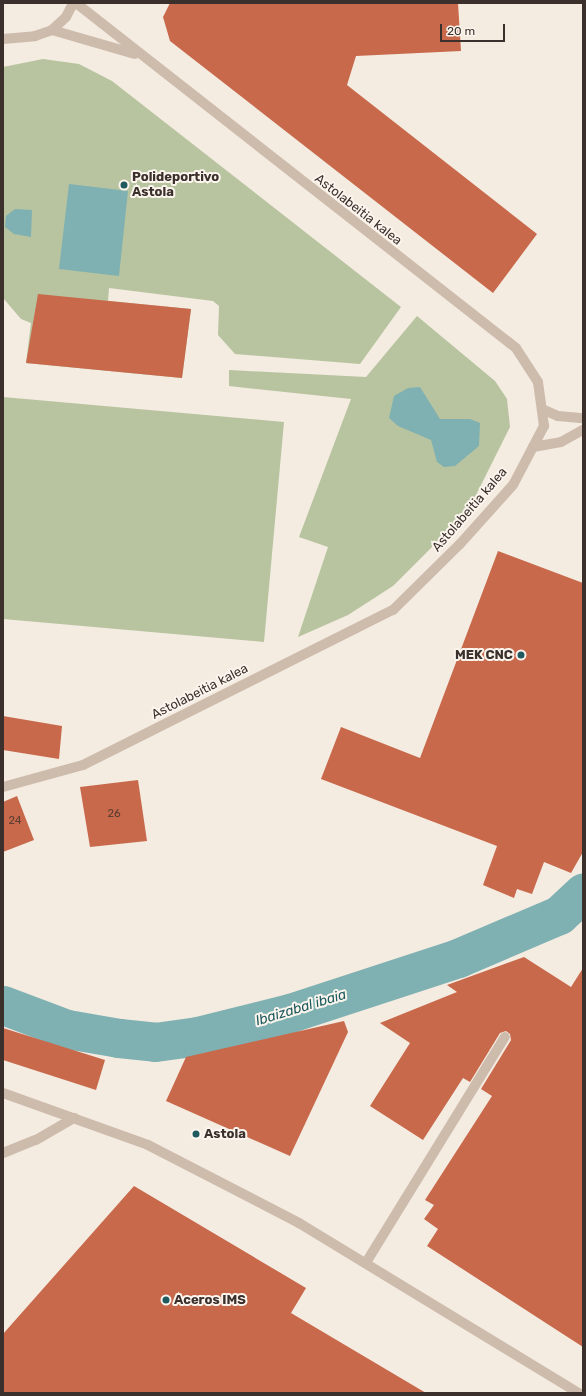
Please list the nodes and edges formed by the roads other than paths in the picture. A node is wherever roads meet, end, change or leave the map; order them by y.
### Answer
1 (74, 3) edge
2 (52, 30) junction
3 (3, 39) edge
4 (16, 40) junction
5 (3, 48) edge
6 (139, 56) junction
7 (542, 409) junction
8 (583, 418) edge
9 (583, 430) edge
10 (533, 447) junction
11 (3, 787) edge
12 (505, 1037) dead end
13 (3, 1093) edge
14 (74, 1118) junction
15 (3, 1153) edge
16 (367, 1261) junction
17 (580, 1393) edge

1 - 2 street
1 - 6 street, Astolabeitia kalea
2 - 4 street
2 - 6 street, Astolabeitia kalea
3 - 4 street
4 - 5 street
6 - 7 street, Astolabeitia kalea
7 - 8 street
7 - 10 street, Astolabeitia kalea
9 - 10 street
10 - 11 street, Astolabeitia kalea
12 - 16 street
13 - 14 street
14 - 15 street
14 - 16 street
16 - 17 street

